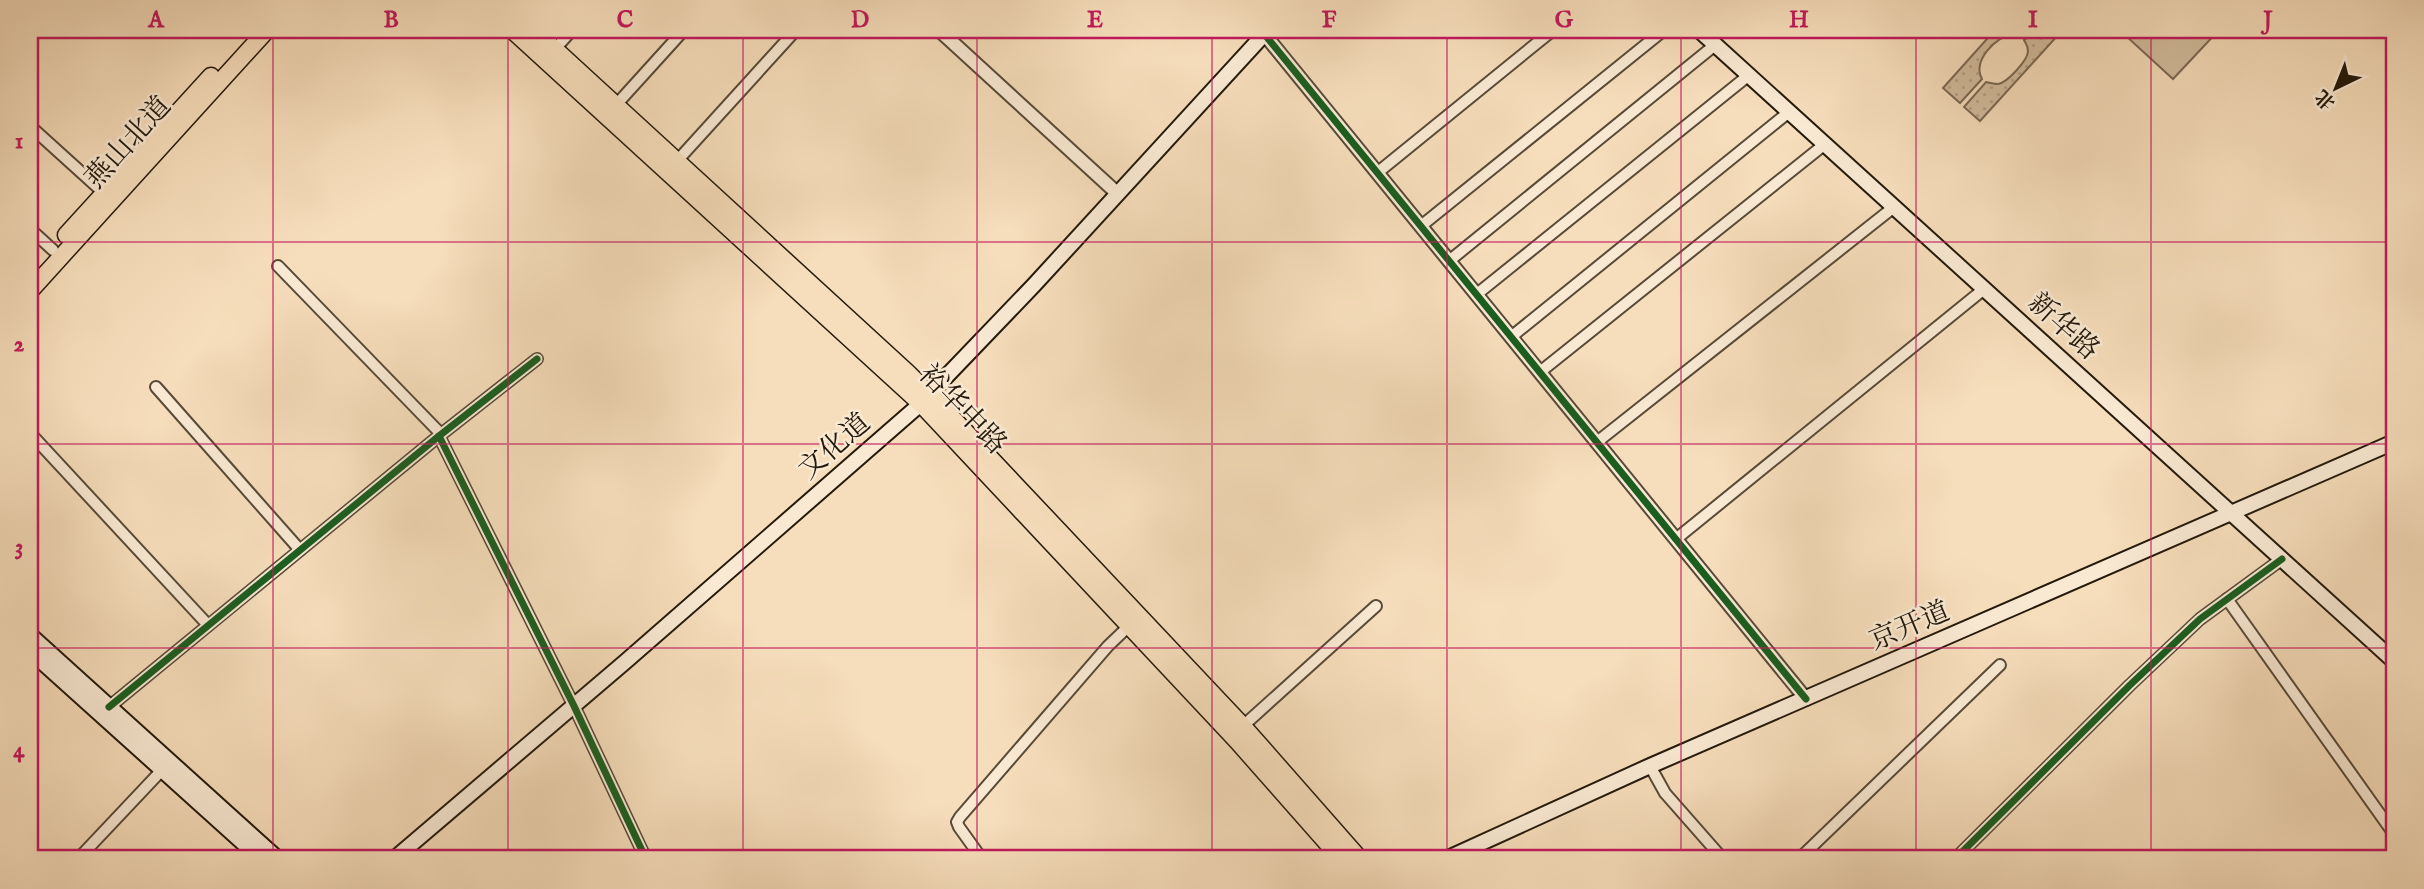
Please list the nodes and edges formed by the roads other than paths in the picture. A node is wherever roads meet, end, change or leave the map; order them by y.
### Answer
1 (252, 30) edge
2 (267, 30) edge
3 (512, 30) edge
4 (534, 30) edge
5 (572, 30) edge
6 (684, 30) edge
7 (796, 30) edge
8 (939, 30) edge
9 (1553, 30) edge
10 (1664, 30) edge
11 (1699, 30) edge
12 (1265, 31) edge
13 (1715, 45) junction
14 (555, 49) junction
15 (1749, 75) junction
16 (616, 105) junction
17 (1789, 112) junction
18 (30, 126) edge
19 (1825, 144) junction
20 (677, 160) junction
21 (1377, 173) junction
22 (104, 193) junction
23 (1118, 194) junction
24 (1894, 207) junction
25 (1421, 226) junction
26 (30, 229) edge
27 (52, 250) junction
28 (1449, 261) junction
29 (278, 266) dead end
30 (30, 275) edge
31 (1984, 289) junction
32 (30, 291) edge
33 (1477, 295) junction
34 (1511, 337) junction
35 (537, 359) dead end
36 (1540, 372) junction
37 (156, 387) dead end
38 (925, 399) junction
39 (30, 433) edge
40 (440, 435) junction
41 (1597, 442) junction
42 (2394, 442) edge
43 (2231, 513) junction
44 (1676, 539) junction
45 (300, 550) junction
46 (2282, 559) junction
47 (2227, 599) junction
48 (1376, 606) dead end
49 (208, 625) junction
50 (1130, 625) junction
51 (30, 635) edge
52 (30, 650) edge
53 (2394, 661) edge
54 (2000, 665) dead end
55 (1806, 699) junction
56 (574, 706) junction
57 (109, 707) junction
58 (1242, 726) junction
59 (1650, 766) junction
60 (162, 770) junction
61 (2394, 834) edge
62 (78, 859) edge
63 (261, 859) edge
64 (278, 859) edge
65 (394, 859) edge
66 (646, 859) edge
67 (982, 859) edge
68 (1341, 859) edge
69 (1360, 859) edge
70 (1446, 859) edge
71 (1723, 859) edge
72 (1799, 859) edge
73 (1955, 859) edge

1 - 22 main road, 燕山北道
2 - 32 main road, 燕山北道
3 - 38 main road, 裕华中路
4 - 14 main road, 裕华中路
5 - 14 street
6 - 16 street
7 - 20 street
8 - 23 street
9 - 21 street
10 - 25 street
11 - 13 main road, 新华路
12 - 21 street
12 - 23 main road, 文化道
13 - 15 main road, 新华路
13 - 28 street
14 - 16 main road, 裕华中路
15 - 17 main road, 新华路
15 - 33 street
16 - 20 main road, 裕华中路
17 - 19 main road, 新华路
17 - 34 street
18 - 22 street
19 - 24 main road, 新华路
19 - 36 street
20 - 38 main road, 裕华中路
21 - 25 street
22 - 27 main road, 燕山北道
23 - 38 main road, 文化道
24 - 31 main road, 新华路
24 - 41 street
25 - 28 street
26 - 27 street
27 - 30 main road, 燕山北道
28 - 33 street
29 - 40 street
31 - 43 main road, 新华路
31 - 44 street
33 - 34 street
34 - 36 street
35 - 40 street
36 - 41 street
37 - 45 street
38 - 50 main road, 裕华中路
38 - 56 main road, 文化道
38 - 58 main road, 裕华中路
39 - 49 street
40 - 45 street
40 - 56 street
41 - 44 street
42 - 43 main road, 京开道
43 - 46 main road, 新华路
43 - 55 main road, 京开道
44 - 55 street
45 - 49 street
46 - 47 street
46 - 53 main road, 新华路
47 - 61 street
47 - 73 street
48 - 58 street
49 - 57 street
50 - 67 street
50 - 68 main road, 裕华中路
51 - 57 main road
52 - 60 main road
54 - 72 street
55 - 59 main road, 京开道
56 - 65 main road, 文化道
56 - 66 street
57 - 64 main road
58 - 69 main road, 裕华中路
59 - 70 main road, 京开道
59 - 71 street
60 - 62 street
60 - 63 main road

